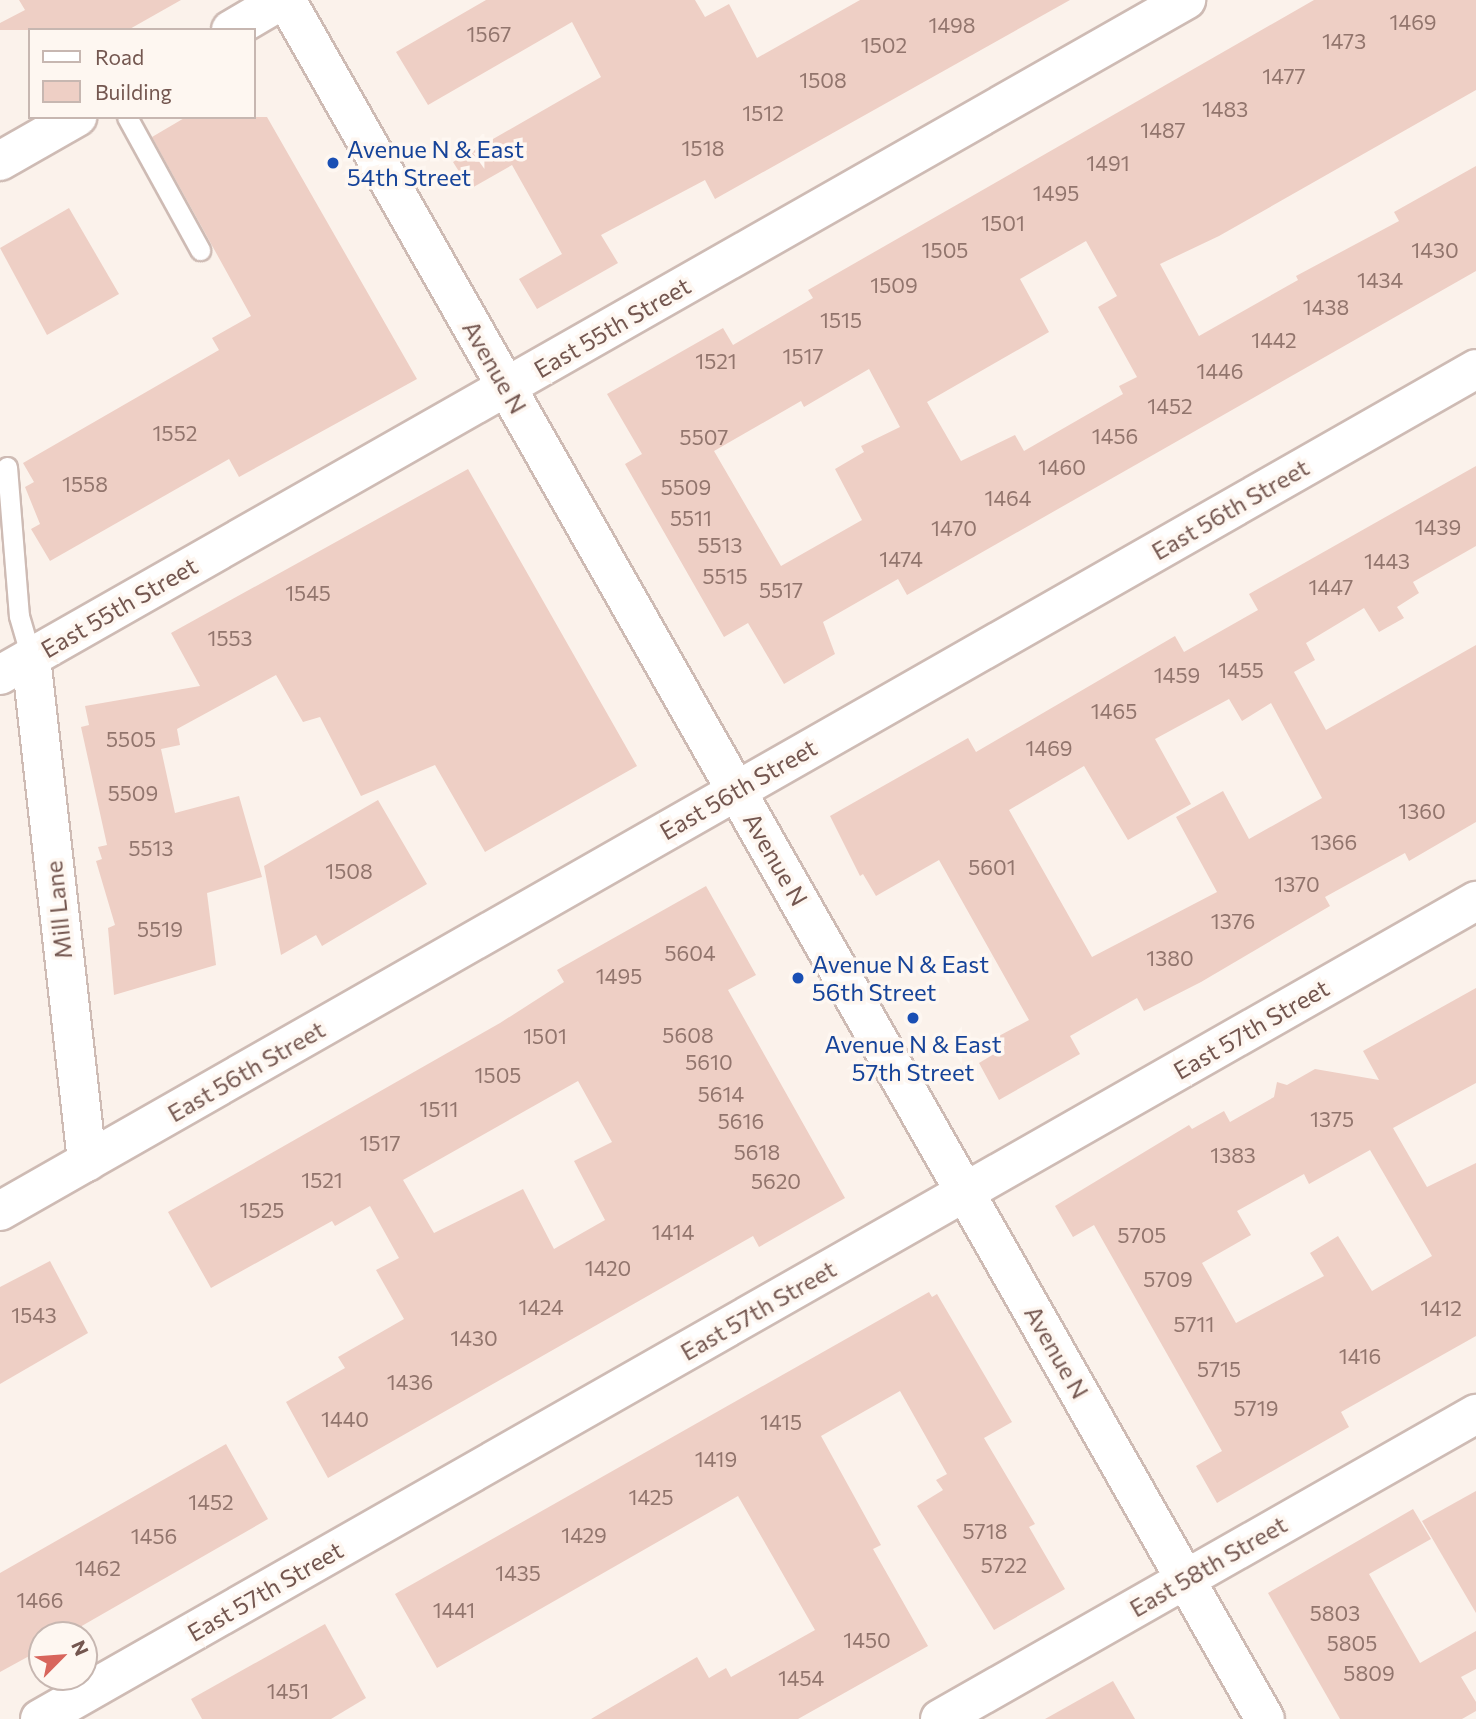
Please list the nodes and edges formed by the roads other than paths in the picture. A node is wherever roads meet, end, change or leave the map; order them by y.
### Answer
1 (284, 0) edge
2 (1186, 0) edge
3 (235, 28) edge
4 (74, 119) edge
5 (128, 119) edge
6 (0, 161) edge
7 (200, 250) dead end
8 (1476, 369) edge
9 (507, 387) junction
10 (6, 467) dead end
11 (15, 666) edge
12 (736, 790) junction
13 (1476, 901) edge
14 (87, 1162) junction
15 (965, 1192) junction
16 (0, 1211) edge
17 (1476, 1414) edge
18 (1186, 1579) junction
19 (40, 1719) edge
20 (940, 1719) edge
21 (1265, 1719) edge

1 - 3 street
1 - 9 street, Avenue N
2 - 9 street, East 55th Street
4 - 6 street
5 - 7 lane
8 - 12 street, East 56th Street
9 - 11 street, East 55th Street
9 - 12 street, Avenue N
10 - 11 lane
11 - 14 street, Mill Lane
12 - 14 street, East 56th Street
12 - 15 street, Avenue N
13 - 15 street, East 57th Street
14 - 16 street, East 56th Street
15 - 18 street, Avenue N
15 - 19 street, East 57th Street
17 - 18 street, East 58th Street
18 - 20 street, East 58th Street
18 - 21 street, Avenue N

